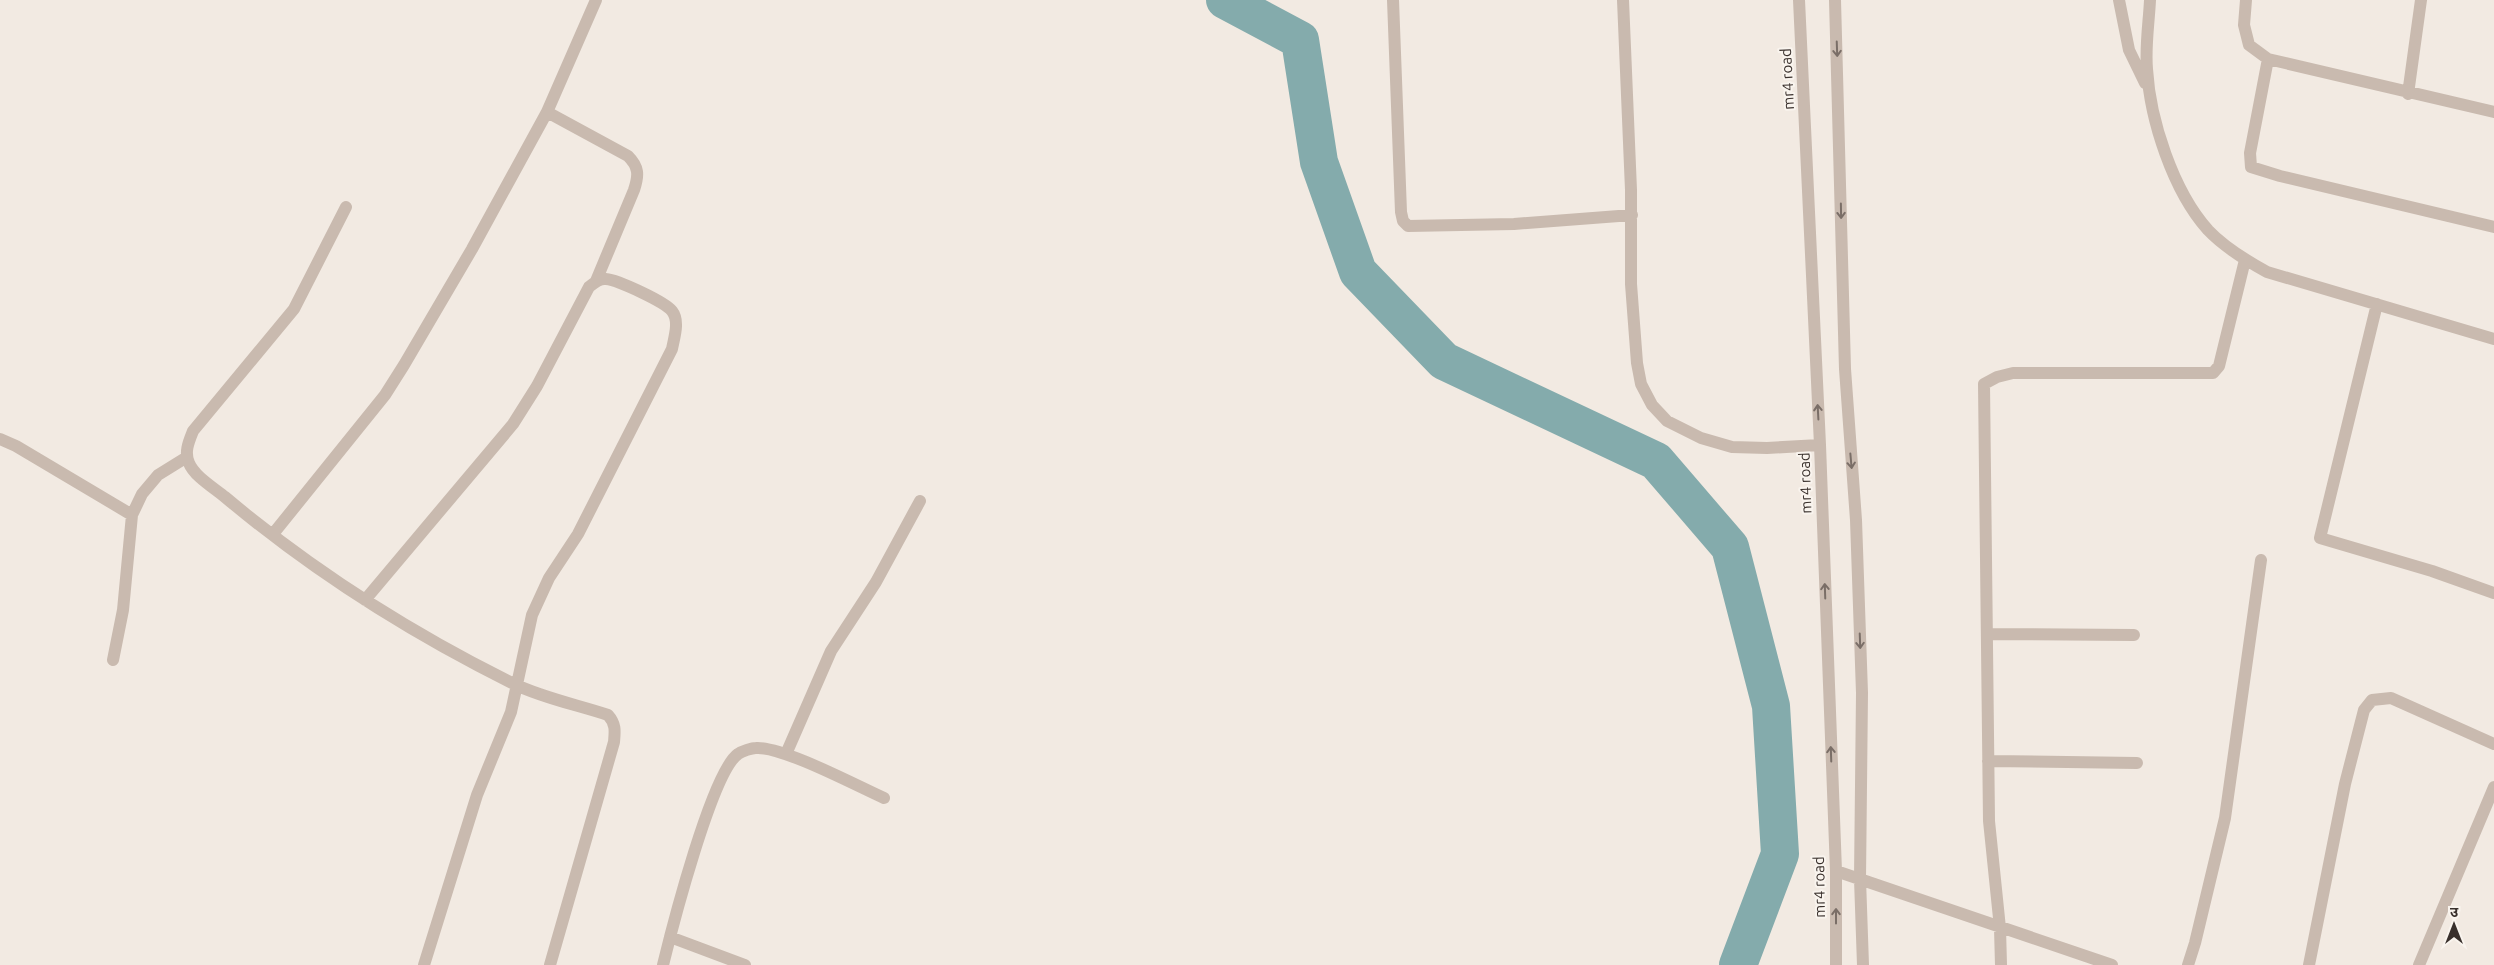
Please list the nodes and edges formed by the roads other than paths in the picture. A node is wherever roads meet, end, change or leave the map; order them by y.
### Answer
1 (596, 0) edge
2 (1393, 0) edge
3 (1623, 0) edge
4 (1799, 0) edge
5 (1835, 0) edge
6 (2119, 0) edge
7 (2150, 0) edge
8 (2246, 0) edge
9 (2421, 0) edge
10 (2268, 59) junction
11 (2408, 94) junction
12 (2151, 96) junction
13 (547, 112) junction
14 (2494, 112) edge
15 (346, 207) dead end
16 (1632, 215) junction
17 (2494, 227) edge
18 (2245, 260) junction
19 (596, 281) junction
20 (2377, 304) junction
21 (2494, 339) edge
22 (0, 439) edge
23 (1820, 445) junction
24 (187, 457) junction
25 (920, 501) dead end
26 (132, 515) junction
27 (274, 534) junction
28 (2261, 560) dead end
29 (2494, 593) edge
30 (365, 600) junction
31 (1987, 634) junction
32 (2134, 635) dead end
33 (113, 660) dead end
34 (516, 685) junction
35 (2494, 744) edge
36 (786, 754) junction
37 (1988, 761) junction
38 (2137, 763) dead end
39 (2494, 787) edge
40 (884, 798) dead end
41 (1836, 871) junction
42 (1860, 879) junction
43 (2000, 928) junction
44 (670, 937) junction
45 (424, 965) edge
46 (550, 965) edge
47 (663, 965) edge
48 (746, 965) edge
49 (1836, 965) edge
50 (1863, 965) edge
51 (2001, 965) edge
52 (2112, 965) edge
53 (2188, 965) edge
54 (2309, 965) edge
55 (2419, 965) edge

1 - 13 street
2 - 16 street
3 - 16 street
23 -> 4 street, mr4 road
5 -> 42 street
6 - 12 street
7 - 12 street
8 - 10 street
9 - 11 street
10 - 11 street
10 - 17 street
11 - 14 street
12 - 18 street
13 - 19 street
13 - 27 street
15 - 24 street
16 - 23 street
18 - 20 street
18 - 31 street
19 - 30 street
19 - 34 street
20 - 21 street
20 - 29 street
22 - 26 street
41 -> 23 street, mr4 road
24 - 26 street
24 - 27 street
25 - 36 street
26 - 33 street
27 - 30 street
28 - 53 street
30 - 34 street
31 - 32 street
31 - 37 street
34 - 45 street
34 - 46 street
35 - 54 street
36 - 40 street
36 - 44 street
37 - 38 street
37 - 43 street
39 - 55 street
41 - 42 street
49 -> 41 street, mr4 road
42 - 43 street
42 - 50 street
43 - 51 street
43 - 52 street
44 - 47 street
44 - 48 street

